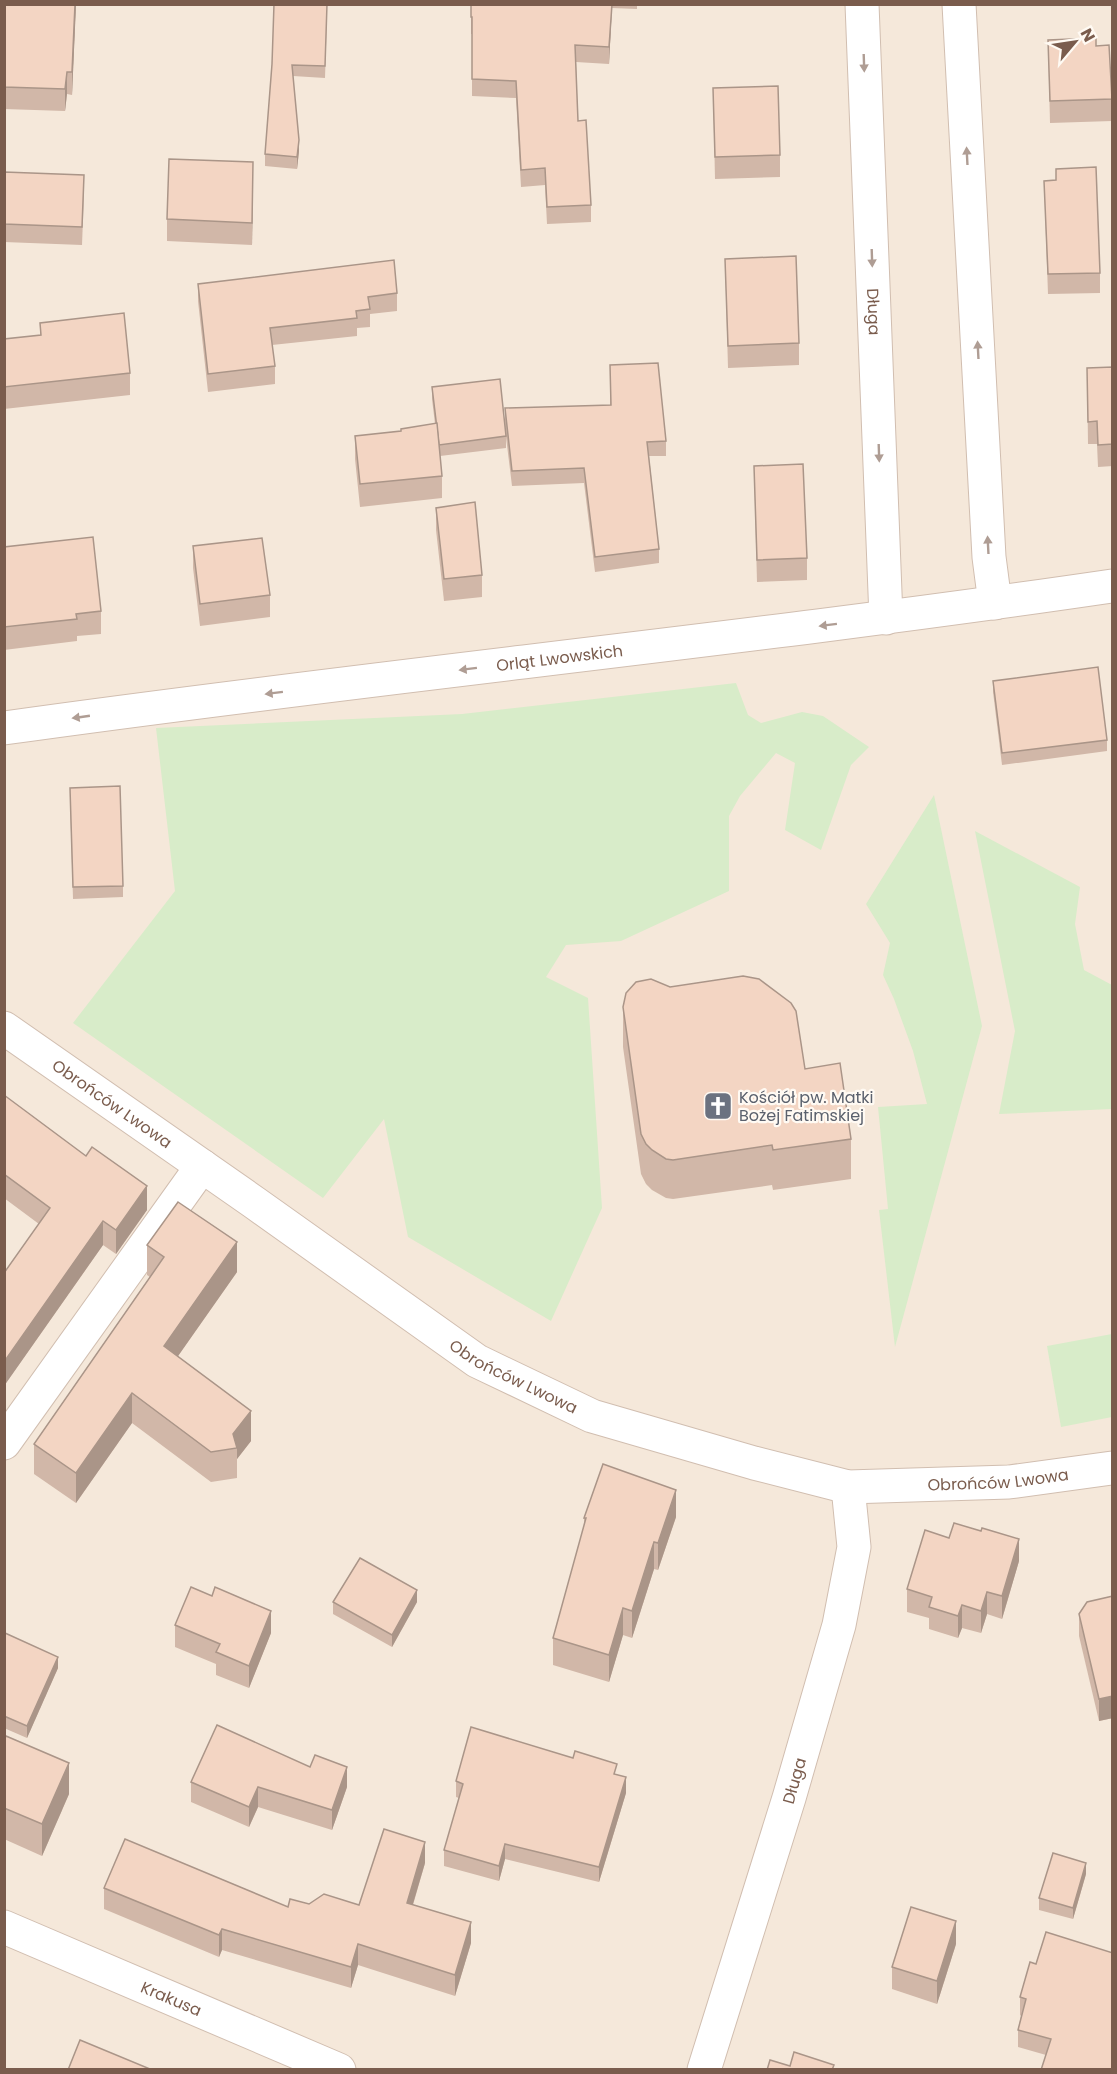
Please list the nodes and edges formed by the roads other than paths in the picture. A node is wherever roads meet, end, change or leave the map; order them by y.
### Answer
1 (862, 4) edge
2 (959, 4) edge
3 (1113, 586) edge
4 (995, 603) junction
5 (886, 618) junction
6 (4, 728) edge
7 (4, 1028) edge
8 (202, 1166) junction
9 (4, 1443) edge
10 (1113, 1468) edge
11 (848, 1487) junction
12 (4, 1927) edge
13 (339, 2070) edge
14 (704, 2070) edge

1 -> 5 street, Długa
4 -> 2 street
3 - 4 street, Orląt Lwowskich
4 - 5 street, Orląt Lwowskich
5 -> 6 street, Orląt Lwowskich
7 - 8 street, Obrońców Lwowa
8 - 9 street
8 - 11 street, Obrońców Lwowa
10 - 11 street, Obrońców Lwowa
11 - 14 street, Długa
12 - 13 street, Krakusa

